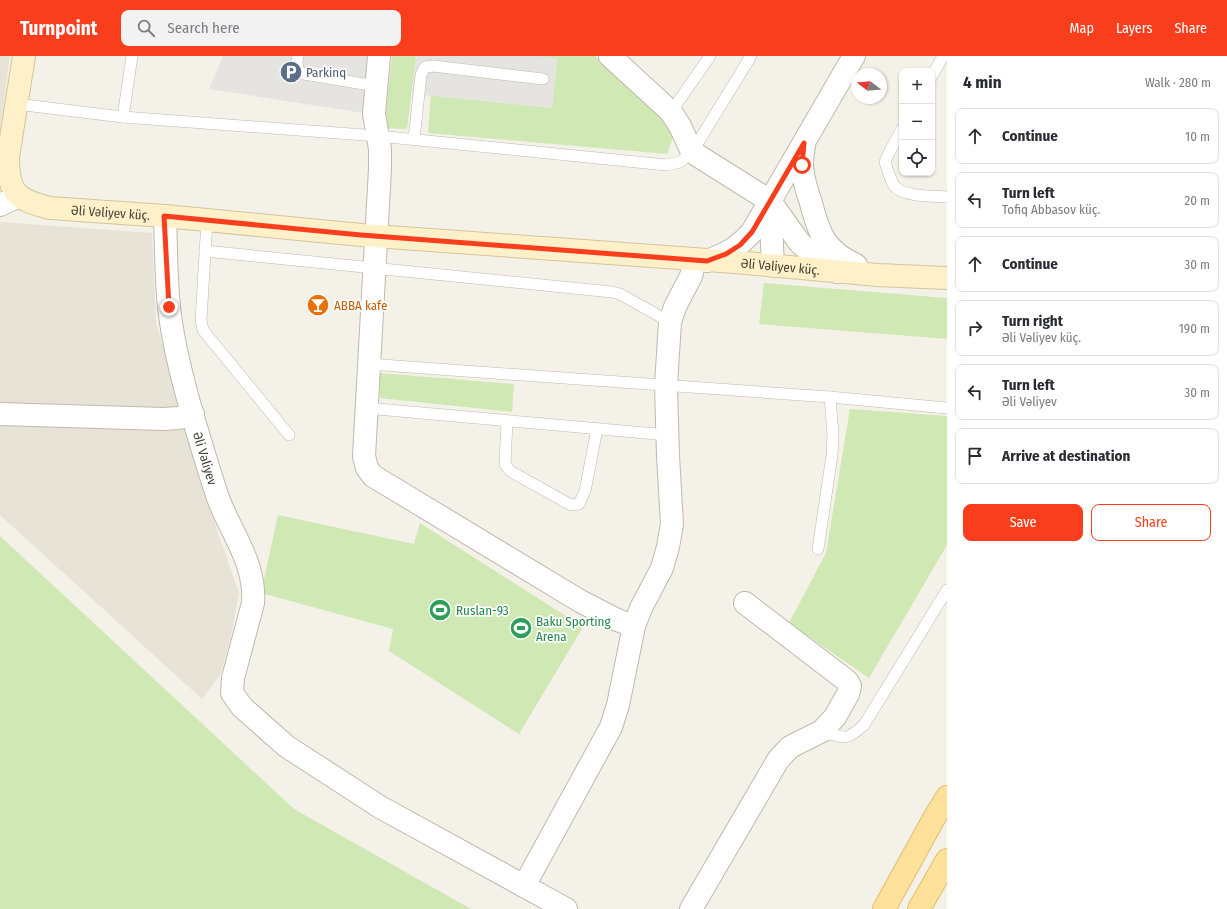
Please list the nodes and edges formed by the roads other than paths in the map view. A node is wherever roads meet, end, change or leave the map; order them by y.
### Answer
1 (24, 56) edge
2 (132, 56) edge
3 (298, 56) edge
4 (379, 56) edge
5 (610, 56) edge
6 (710, 56) edge
7 (751, 56) edge
8 (854, 56) edge
9 (943, 56) edge
10 (935, 71) edge
11 (543, 79) dead end
12 (376, 86) junction
13 (16, 104) junction
14 (672, 112) junction
15 (123, 117) junction
16 (899, 134) edge
17 (378, 136) junction
18 (414, 139) junction
19 (804, 143) junction
20 (692, 152) junction
21 (947, 197) edge
22 (9, 201) edge
23 (770, 201) junction
24 (164, 216) junction
25 (207, 220) junction
26 (376, 236) junction
27 (205, 251) junction
28 (701, 260) junction
29 (773, 266) junction
30 (374, 268) junction
31 (837, 272) junction
32 (877, 275) junction
33 (947, 278) edge
34 (670, 322) junction
35 (368, 364) junction
36 (666, 385) junction
37 (830, 397) junction
38 (366, 408) junction
39 (947, 408) edge
40 (0, 414) edge
41 (192, 414) junction
42 (507, 421) junction
43 (597, 429) junction
44 (289, 435) dead end
45 (668, 435) junction
46 (818, 549) dead end
47 (947, 590) edge
48 (745, 603) dead end
49 (634, 626) junction
50 (822, 731) junction
51 (947, 797) edge
52 (947, 860) edge
53 (524, 886) junction
54 (566, 909) edge
55 (692, 909) edge
56 (884, 909) edge
57 (920, 909) edge

1 - 13 street
2 - 15 lane
3 - 12 lane
4 - 12 street
5 - 14 street
6 - 14 lane
7 - 20 lane
8 - 19 street
9 - 10 lane
11 - 18 lane
12 - 17 street
13 - 15 lane
13 - 22 street
14 - 20 street
15 - 17 lane
16 - 21 lane
17 - 18 lane
17 - 26 street
18 - 20 lane
19 - 23 street
19 - 32 street
20 - 23 street
22 - 24 street, Əli Vəliyev küç.
23 - 28 street
23 - 29 street
23 - 31 street
24 - 25 street, Əli Vəliyev küç.
24 - 41 street, Əli Vəliyev
25 - 26 street, Əli Vəliyev küç.
25 - 27 lane
26 - 28 street, Əli Vəliyev küç.
26 - 30 street
27 - 30 lane
27 - 44 lane
28 - 29 street, Əli Vəliyev küç.
28 - 34 street
29 - 31 street, Əli Vəliyev küç.
30 - 34 lane
30 - 35 street
31 - 32 street, Əli Vəliyev küç.
32 - 33 street, Əli Vəliyev küç.
34 - 36 street
35 - 36 lane
35 - 38 street
36 - 37 lane
36 - 45 street
37 - 39 lane
37 - 46 lane
38 - 42 lane
38 - 49 street
40 - 41 street
41 - 53 street, Əli Vəliyev
42 - 43 lane
42 - 43 lane
43 - 45 lane
45 - 49 street
47 - 50 lane
48 - 50 street
49 - 53 street
50 - 55 street
51 - 56 main road
52 - 57 main road
53 - 54 street

